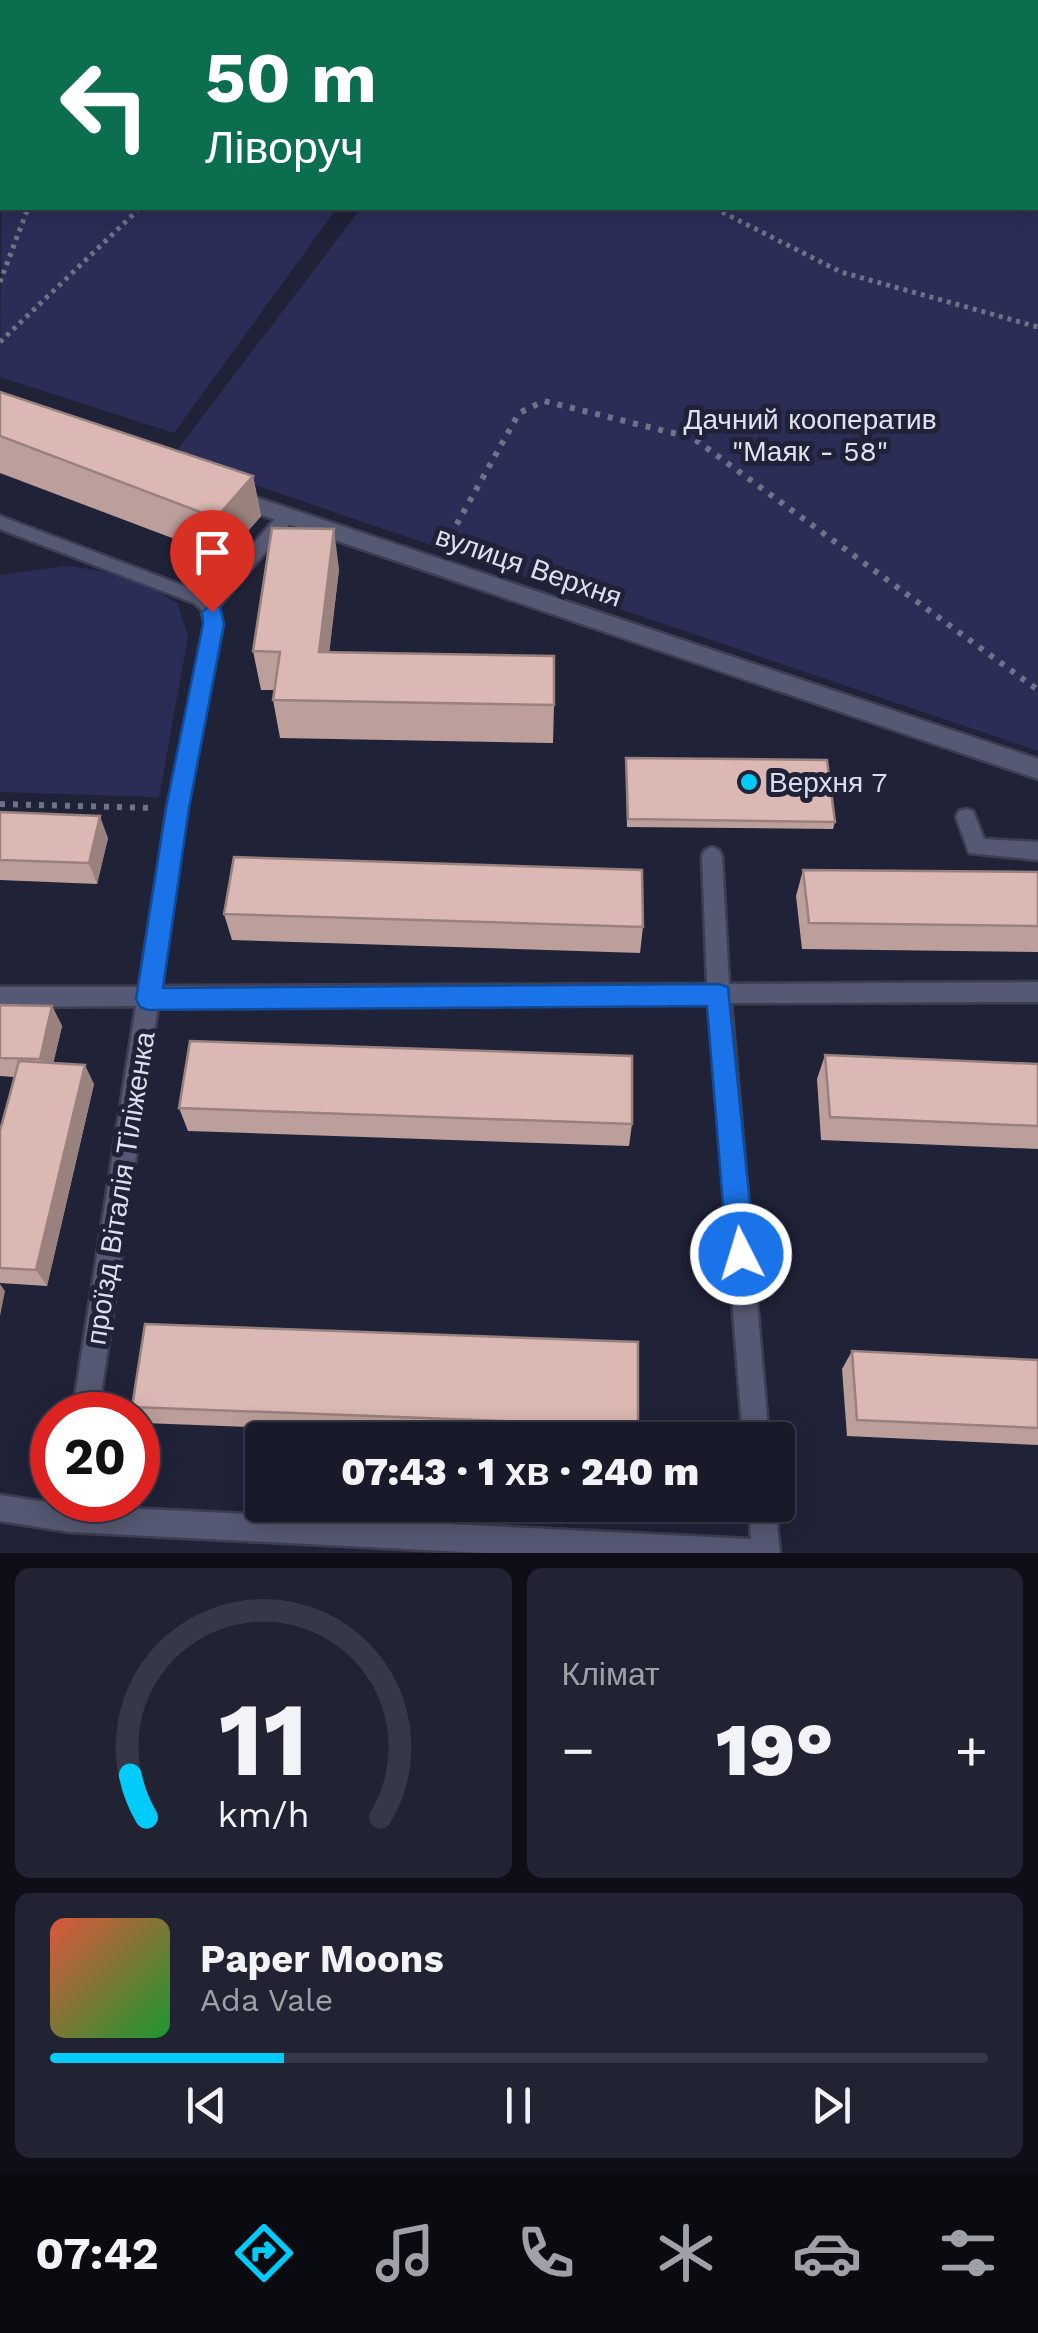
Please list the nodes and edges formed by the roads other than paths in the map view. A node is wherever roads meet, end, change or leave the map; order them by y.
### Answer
1 (198, 486) edge
2 (287, 516) junction
3 (0, 522) edge
4 (209, 606) junction
5 (1038, 769) edge
6 (966, 818) dead end
7 (1038, 852) edge
8 (712, 856) dead end
9 (1038, 992) edge
10 (719, 995) junction
11 (0, 998) edge
12 (148, 999) junction
13 (89, 1392) edge
14 (755, 1422) edge
15 (0, 1508) edge
16 (30, 1508) edge
17 (160, 1515) edge
18 (763, 1522) edge
19 (756, 1553) edge
20 (766, 1553) edge

1 - 2 street, вулиця Верхня
2 - 4 lane
2 - 5 street, вулиця Верхня
3 - 4 lane
4 - 12 lane, проїзд Віталія Тіліженка
6 - 7 lane
8 - 10 lane
9 - 10 lane
10 - 12 lane
10 - 14 lane
11 - 12 lane
12 - 13 lane, проїзд Віталія Тіліженка
15 - 16 lane
17 - 19 lane
18 - 20 lane

